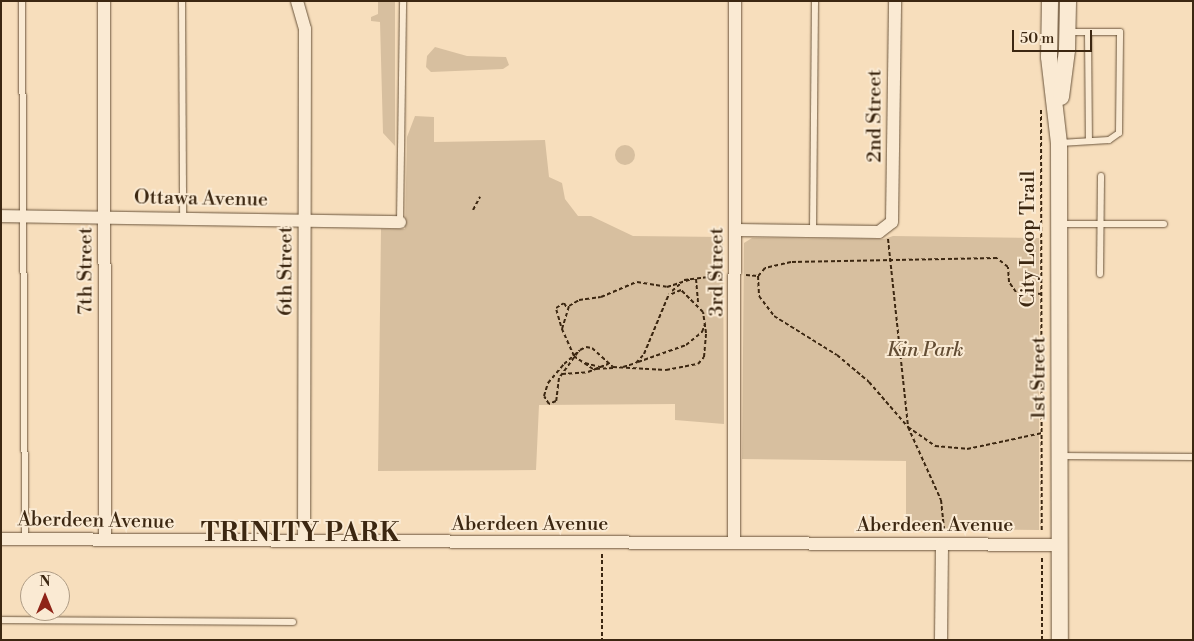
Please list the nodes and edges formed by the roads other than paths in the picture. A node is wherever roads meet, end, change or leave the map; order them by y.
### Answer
1 (22, 1) edge
2 (104, 1) edge
3 (182, 1) edge
4 (297, 1) edge
5 (403, 1) edge
6 (735, 1) edge
7 (815, 1) edge
8 (895, 1) edge
9 (1050, 1) edge
10 (1068, 1) edge
11 (1068, 32) junction
12 (1088, 32) junction
13 (1058, 117) junction
14 (1089, 141) junction
15 (1059, 143) junction
16 (1101, 176) dead end
17 (1, 216) edge
18 (25, 216) junction
19 (105, 216) junction
20 (183, 217) junction
21 (304, 219) junction
22 (400, 222) joint
23 (1060, 224) junction
24 (1101, 224) junction
25 (1164, 224) dead end
26 (736, 230) junction
27 (813, 231) junction
28 (1100, 274) dead end
29 (1061, 456) junction
30 (1193, 457) edge
31 (1, 538) edge
32 (25, 539) junction
33 (105, 540) junction
34 (304, 541) junction
35 (734, 544) junction
36 (942, 544) junction
37 (1060, 544) junction
38 (1, 620) edge
39 (293, 622) dead end
40 (941, 640) edge
41 (1060, 640) edge

1 - 18 lane
2 - 19 street, 7th Street
3 - 20 lane
4 - 21 street, 6th Street
5 - 22 lane
6 - 26 street, 3rd Street
7 - 27 lane
8 - 27 street, 2nd Street
9 - 13 street, 1st Street
10 - 11 street, 1st Street
11 - 12 lane
11 - 13 street, 1st Street
12 - 14 lane
12 - 14 lane
13 - 15 street, 1st Street
14 - 15 lane
15 - 23 street, 1st Street
16 - 24 lane
17 - 18 street, Ottawa Avenue
18 - 19 street, Ottawa Avenue
18 - 32 lane
19 - 20 street, Ottawa Avenue
19 - 33 street, 7th Street
20 - 21 street, Ottawa Avenue
21 - 22 street, Ottawa Avenue
21 - 34 street, 6th Street
23 - 24 lane
23 - 29 street, 1st Street
24 - 25 lane
24 - 28 lane
26 - 27 street
26 - 35 street, 3rd Street
29 - 30 lane
29 - 37 street, 1st Street
31 - 32 street, Aberdeen Avenue
32 - 33 street, Aberdeen Avenue
33 - 34 street, Aberdeen Avenue
34 - 35 street, Aberdeen Avenue
35 - 36 street, Aberdeen Avenue
36 - 37 street, Aberdeen Avenue
36 - 40 street
37 - 41 street, 1st Street
38 - 39 lane

